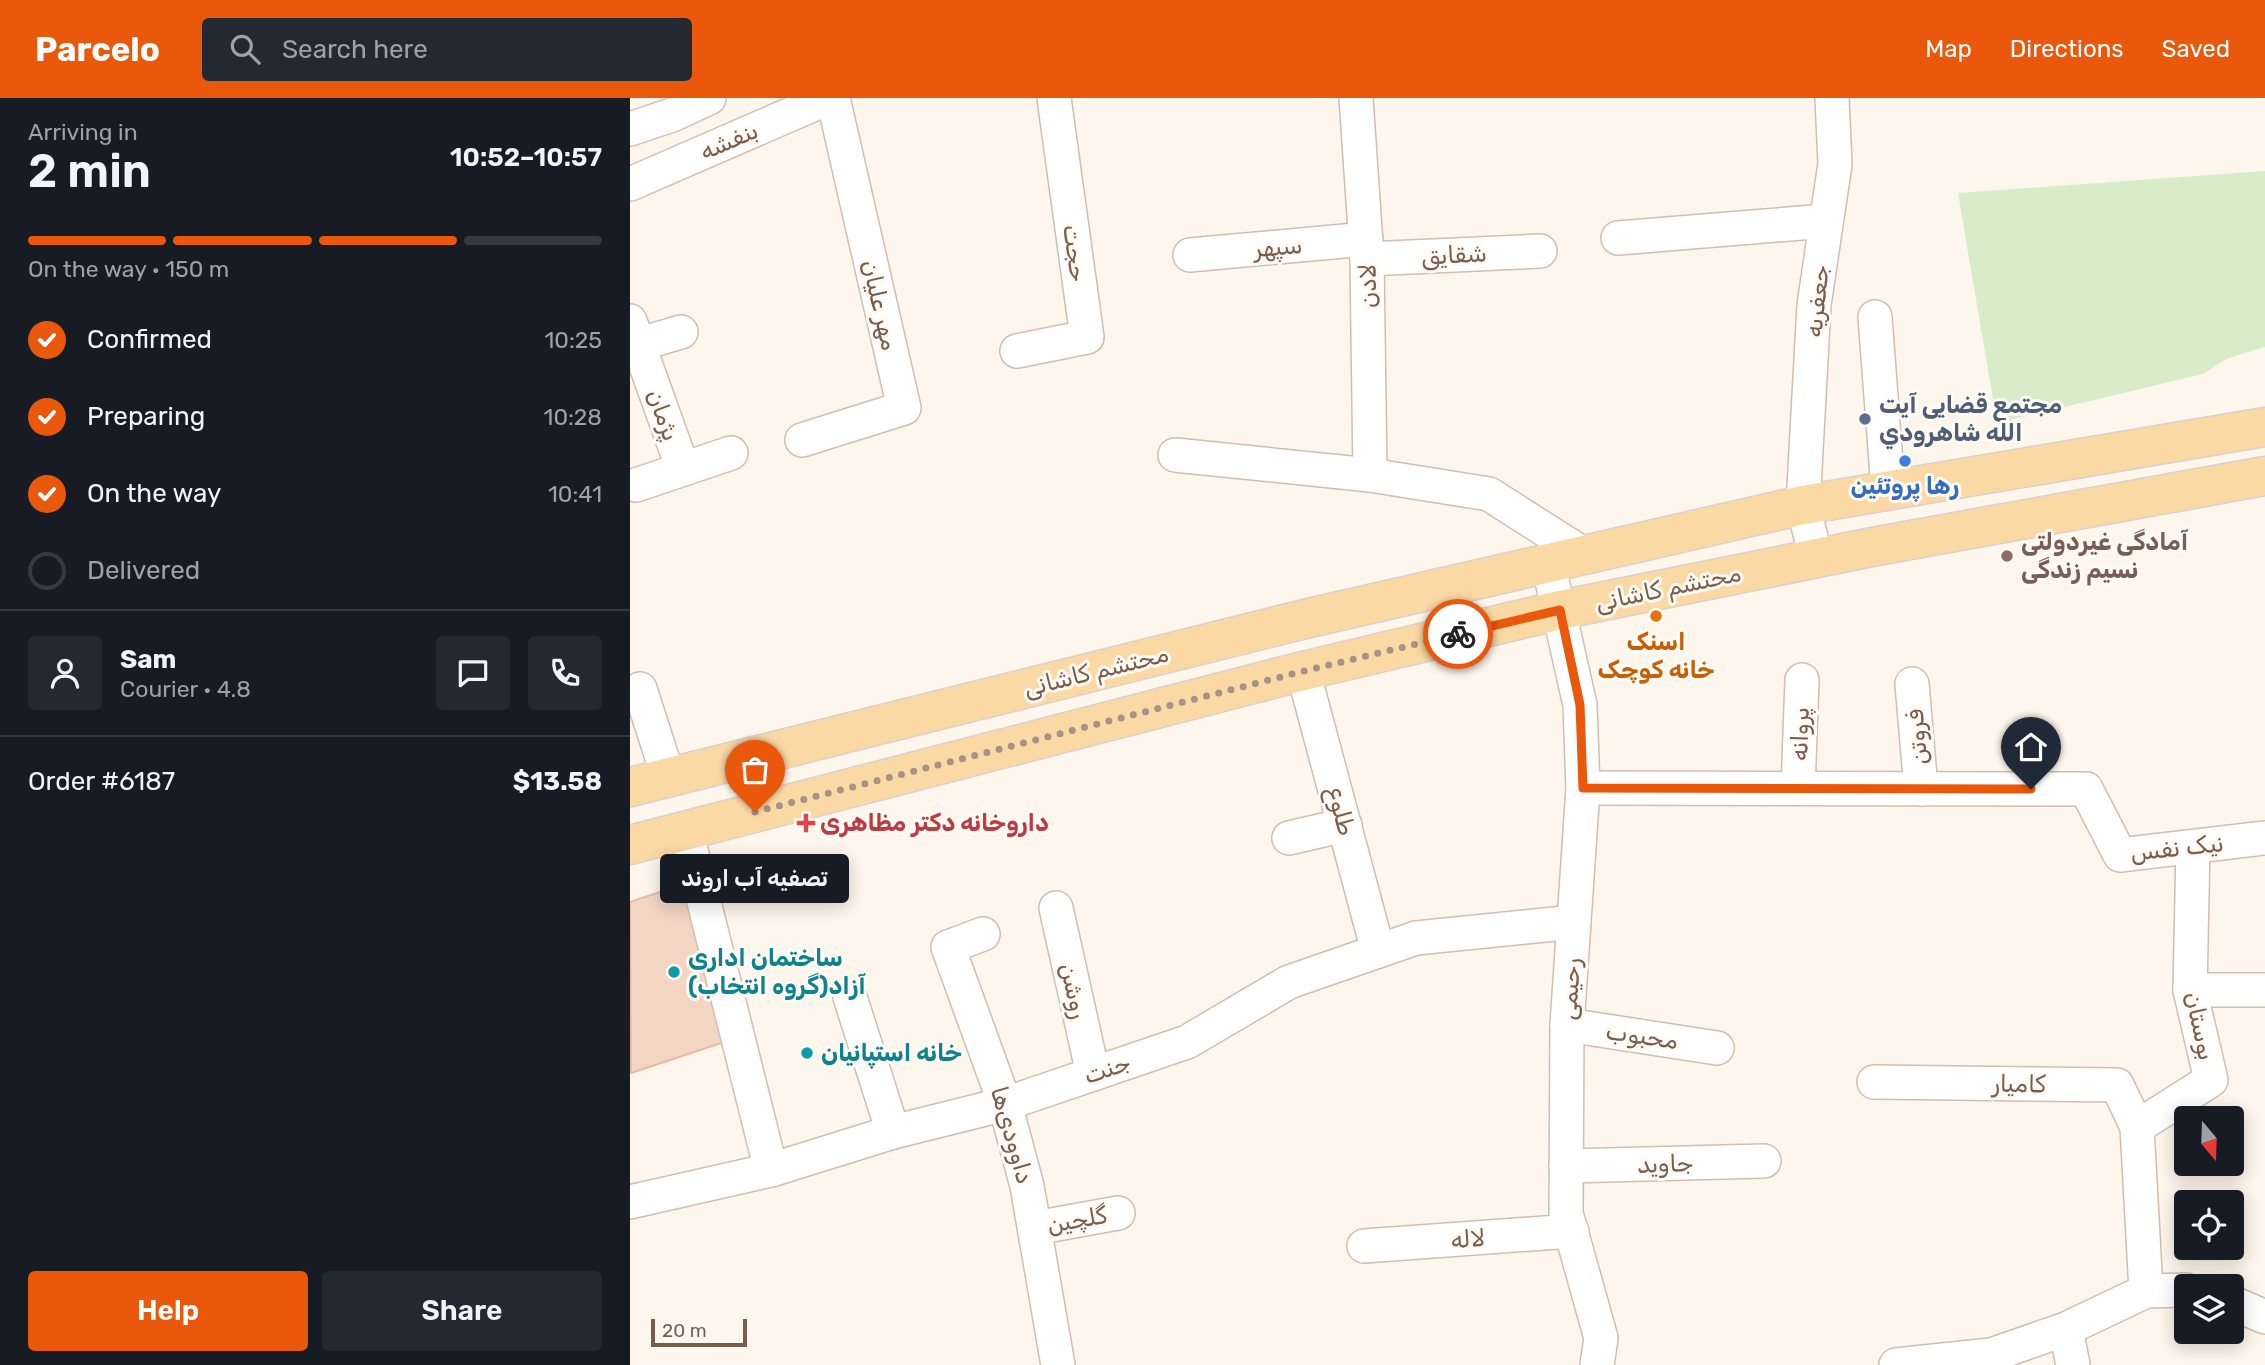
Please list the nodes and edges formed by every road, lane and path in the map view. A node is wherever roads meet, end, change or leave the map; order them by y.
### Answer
1 (709, 98) edge
2 (831, 98) edge
3 (1054, 98) edge
4 (1356, 98) edge
5 (1832, 98) edge
6 (670, 106) edge
7 (630, 129) edge
8 (630, 184) edge
9 (1826, 221) junction
10 (1618, 238) dead end
11 (1367, 249) junction
12 (1540, 251) dead end
13 (1190, 255) dead end
14 (1875, 317) dead end
15 (681, 332) dead end
16 (633, 337) edge
17 (1017, 351) dead end
18 (2265, 427) edge
19 (802, 440) dead end
20 (731, 453) dead end
21 (1175, 455) dead end
22 (682, 469) junction
23 (1370, 475) junction
24 (2265, 476) edge
25 (636, 485) dead end
26 (1888, 489) junction
27 (1803, 505) junction
28 (1816, 558) junction
29 (1565, 559) junction
30 (1560, 610) junction
31 (1304, 671) junction
32 (1802, 680) dead end
33 (1912, 684) dead end
34 (640, 689) dead end
35 (668, 776) junction
36 (630, 787) edge
37 (1583, 788) junction
38 (1798, 788) junction
39 (1921, 789) junction
40 (1345, 825) junction
41 (686, 830) junction
42 (1289, 838) dead end
43 (2265, 838) edge
44 (630, 845) edge
45 (2193, 846) junction
46 (1056, 908) dead end
47 (1574, 922) junction
48 (982, 934) dead end
49 (1378, 951) junction
50 (2190, 990) junction
51 (2265, 990) edge
52 (850, 997) dead end
53 (1567, 1025) junction
54 (1717, 1048) dead end
55 (1093, 1074) junction
56 (1874, 1082) dead end
57 (1005, 1104) junction
58 (2137, 1126) junction
59 (893, 1132) junction
60 (1764, 1161) dead end
61 (1566, 1166) junction
62 (771, 1170) junction
63 (630, 1202) edge
64 (1118, 1213) dead end
65 (1035, 1228) junction
66 (1572, 1231) junction
67 (1364, 1246) dead end
68 (2174, 1290) edge
69 (2146, 1291) junction
70 (2244, 1308) edge
71 (2265, 1317) edge
72 (2066, 1329) junction
73 (1058, 1365) edge
74 (1597, 1365) edge
75 (1896, 1365) edge
76 (2073, 1365) edge

1 - 6 street, بنفشه
2 - 8 street, بنفشه
2 - 19 street, مهر علیان
3 - 17 street, حجت
4 - 11 street, لادن
5 - 9 street, جعفریه
6 - 7 street, بنفشه
9 - 10 street
9 - 27 street, جعفریه
11 - 12 street, شقایق
11 - 13 street, سپهر
11 - 23 street, لادن
14 - 26 street
15 - 16 street
16 - 22 street, پژمان
18 - 26 main road, محتشم کاشانی
20 - 22 street
21 - 23 street
22 - 25 street
23 - 29 street
24 - 28 main road, محتشم کاشانی
26 - 27 main road, محتشم کاشانی
27 - 28 street, جعفریه
27 - 29 main road, محتشم کاشانی
28 - 30 main road, محتشم کاشانی
29 - 30 street, رحیمی
29 - 35 main road, محتشم کاشانی
30 - 31 main road, محتشم کاشانی
30 - 37 street, رحیمی
31 - 40 street, طلوع
31 - 41 main road, محتشم کاشانی
32 - 38 street, پروانه
33 - 39 street, فروتن
34 - 35 street
35 - 36 main road, محتشم کاشانی
37 - 38 street, نیک نفس
37 - 47 street, رحیمی
38 - 39 street, نیک نفس
39 - 45 street, نیک نفس
40 - 42 street
40 - 49 street, طلوع
41 - 44 main road, محتشم کاشانی
41 - 62 street
43 - 45 street, نیک نفس
45 - 50 street, بوستان
46 - 55 street, روشن
47 - 49 street, جنت
47 - 53 street, رحیمی
48 - 57 street, داوودی‌ها
49 - 55 street, جنت
50 - 51 street
50 - 58 street, بوستان
52 - 59 street
53 - 54 street, محبوب
53 - 61 street, رحیمی
55 - 57 street, جنت
56 - 58 street, کامیار
57 - 59 street, جنت
57 - 65 street, داوودی‌ها
58 - 69 street
59 - 62 street, جنت
60 - 61 street, جاوید
61 - 66 street, رحیمی
62 - 63 street, جنت
64 - 65 street, گلچین
65 - 73 street, داوودی‌ها
66 - 67 street, لاله
66 - 74 street, رحیمی
68 - 69 street
69 - 72 street
70 - 71 street
72 - 75 street
72 - 76 street

